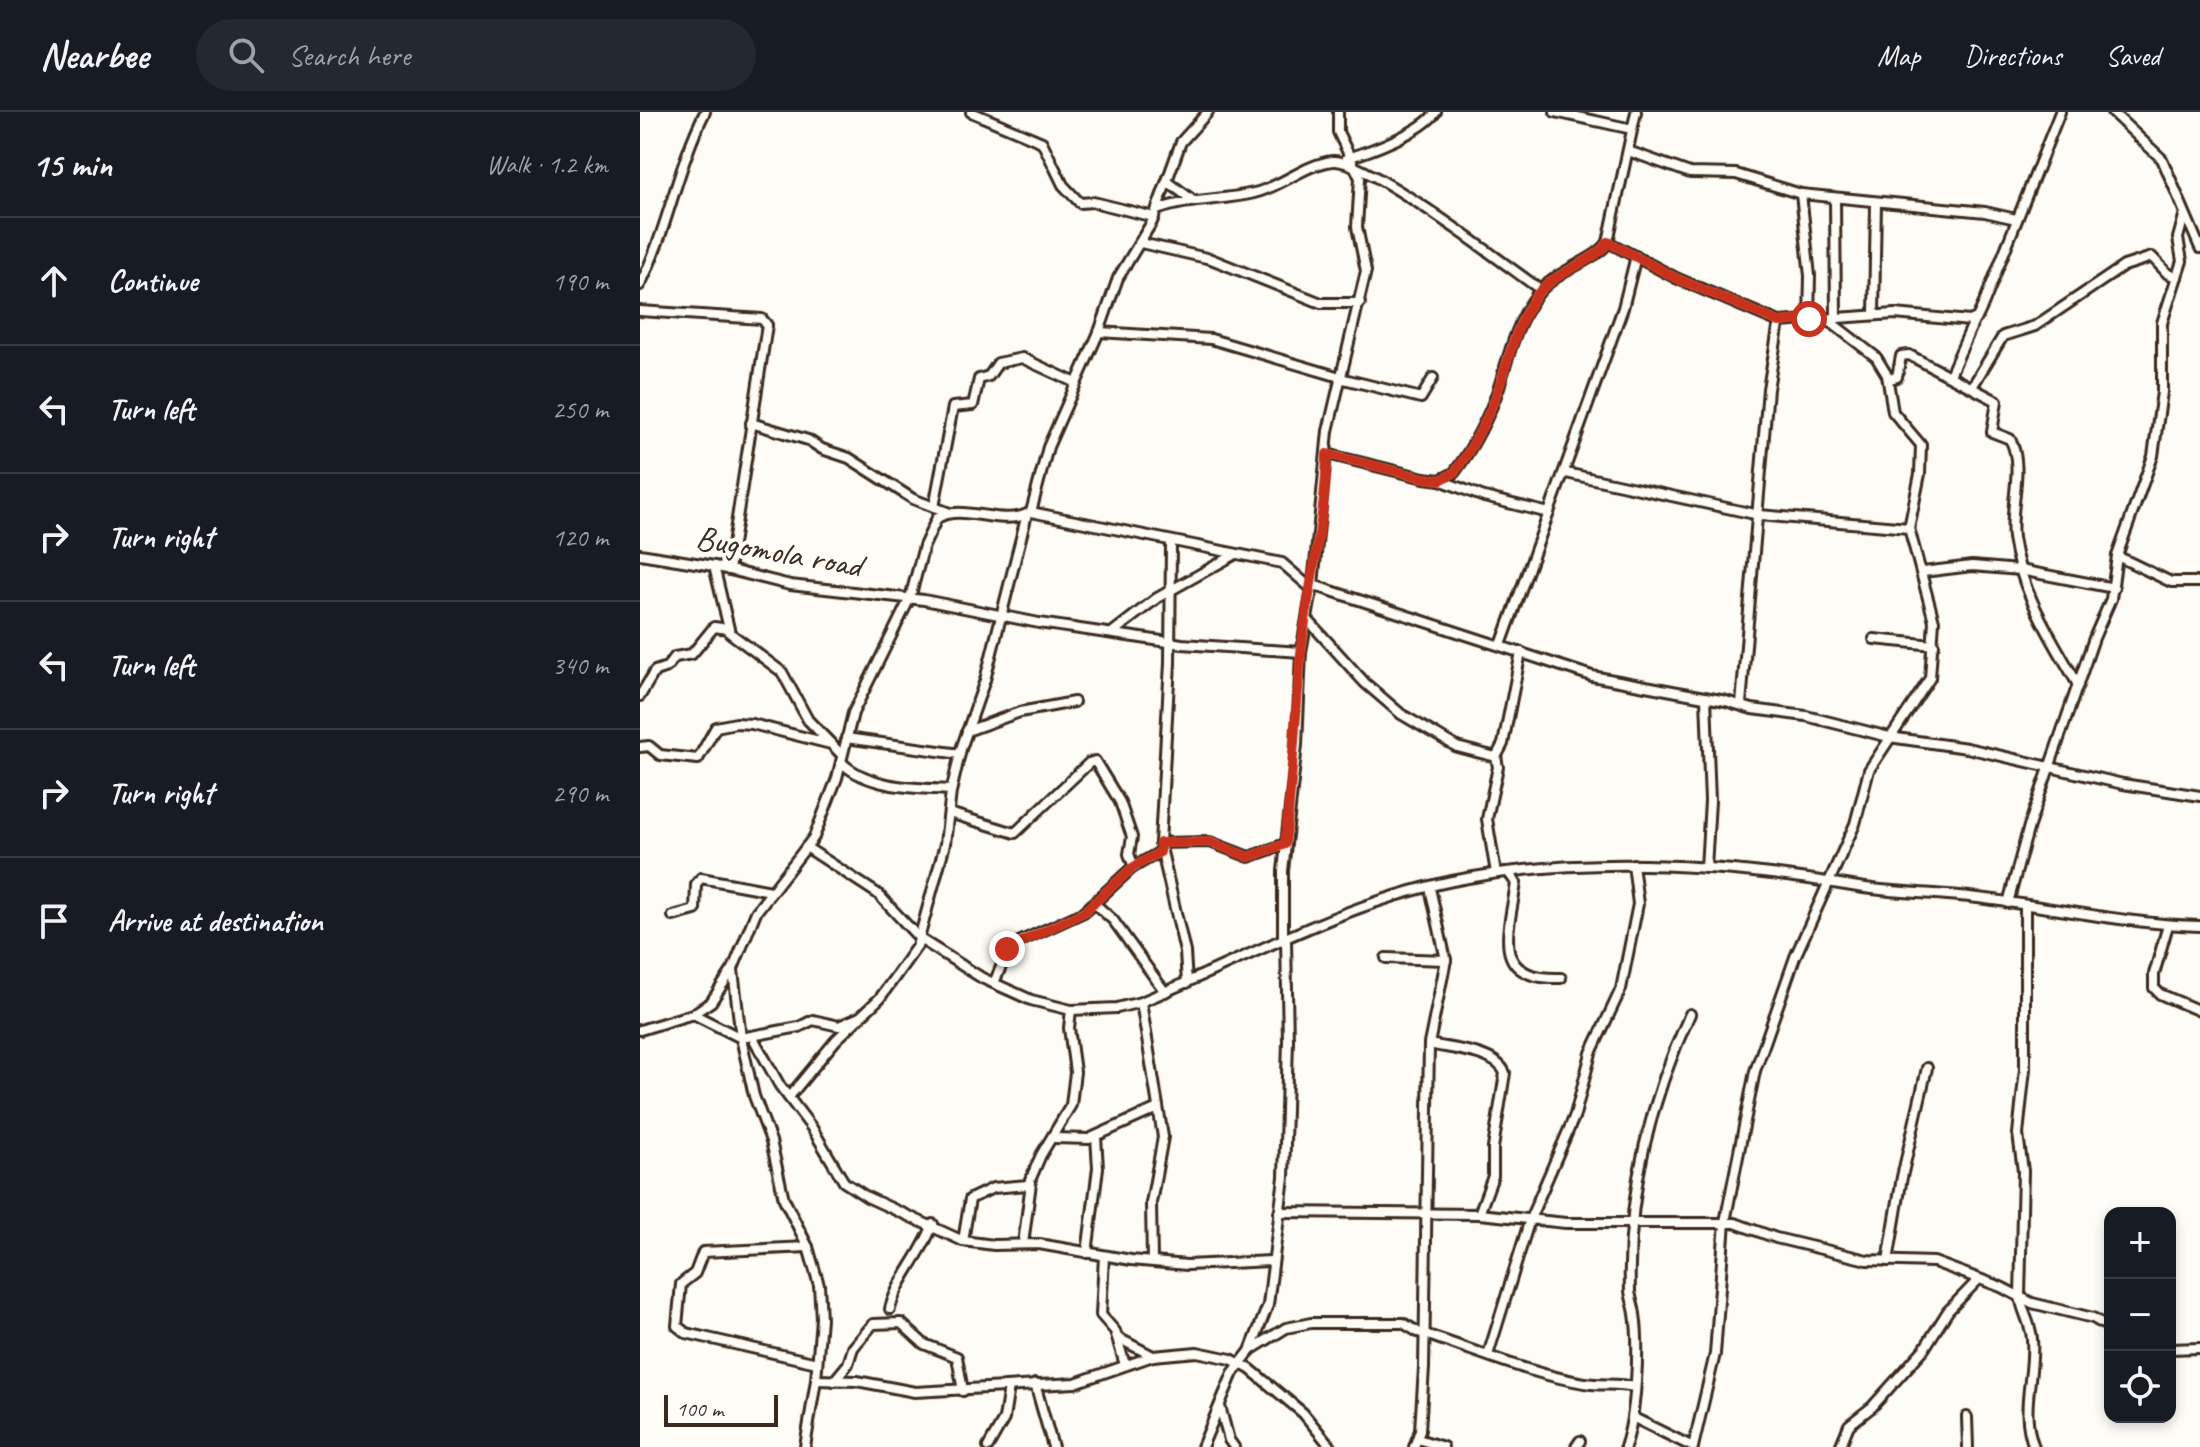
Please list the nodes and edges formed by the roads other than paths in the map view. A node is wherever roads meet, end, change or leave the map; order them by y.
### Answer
1 (705, 112) edge
2 (971, 112) edge
3 (1208, 112) edge
4 (1338, 112) edge
5 (1436, 112) edge
6 (1555, 112) edge
7 (1636, 112) edge
8 (2060, 112) edge
9 (2112, 112) edge
10 (1632, 129) junction
11 (1631, 152) junction
12 (1349, 160) junction
13 (1168, 182) junction
14 (1801, 194) junction
15 (1835, 198) junction
16 (1191, 199) junction
17 (1876, 203) junction
18 (1156, 214) junction
19 (2184, 216) junction
20 (2016, 219) junction
21 (1608, 242) junction
22 (1141, 243) junction
23 (2200, 248) edge
24 (1636, 256) junction
25 (2177, 277) junction
26 (640, 285) edge
27 (1541, 290) junction
28 (1360, 303) junction
29 (640, 311) edge
30 (1874, 314) junction
31 (1809, 319) junction
32 (1975, 319) junction
33 (1832, 320) junction
34 (1779, 322) junction
35 (1099, 332) junction
36 (1950, 375) junction
37 (1340, 378) junction
38 (1433, 378) dead end
39 (1889, 379) junction
40 (1076, 383) junction
41 (1972, 387) junction
42 (751, 423) junction
43 (1327, 454) junction
44 (1566, 473) junction
45 (1440, 480) junction
46 (934, 507) junction
47 (951, 513) junction
48 (1029, 513) junction
49 (1549, 513) junction
50 (1759, 515) junction
51 (1909, 528) junction
52 (1171, 542) junction
53 (640, 554) edge
54 (1237, 554) junction
55 (2117, 556) junction
56 (714, 566) junction
57 (729, 570) junction
58 (2020, 570) junction
59 (1923, 572) junction
60 (2200, 582) edge
61 (1312, 587) junction
62 (2114, 588) junction
63 (1169, 592) junction
64 (910, 598) junction
65 (1002, 616) junction
66 (1307, 619) junction
67 (728, 629) junction
68 (1113, 632) junction
69 (1874, 639) dead end
70 (1168, 641) junction
71 (1501, 645) junction
72 (1934, 645) junction
73 (1301, 652) junction
74 (1521, 652) junction
75 (2078, 685) junction
76 (640, 696) edge
77 (1706, 698) junction
78 (1074, 702) dead end
79 (1741, 704) junction
80 (967, 731) junction
81 (1889, 737) junction
82 (846, 738) junction
83 (832, 744) junction
84 (640, 747) edge
85 (960, 754) junction
86 (1496, 757) junction
87 (841, 758) junction
88 (2049, 768) junction
89 (951, 790) junction
90 (2200, 796) edge
91 (949, 813) junction
92 (1285, 844) junction
93 (806, 847) junction
94 (1160, 847) junction
95 (1633, 864) junction
96 (1134, 867) junction
97 (1706, 868) junction
98 (1508, 872) junction
99 (1496, 873) junction
100 (1830, 881) junction
101 (1430, 888) junction
102 (771, 891) junction
103 (2008, 903) junction
104 (1095, 904) junction
105 (2025, 906) junction
106 (673, 916) dead end
107 (2168, 925) junction
108 (2200, 926) edge
109 (920, 939) junction
110 (1285, 940) junction
111 (1386, 958) dead end
112 (1446, 960) junction
113 (733, 969) junction
114 (1561, 978) dead end
115 (994, 983) junction
116 (1187, 983) junction
117 (1165, 992) junction
118 (1141, 1002) junction
119 (1071, 1010) junction
120 (2200, 1011) edge
121 (693, 1014) junction
122 (1690, 1014) dead end
123 (864, 1016) junction
124 (640, 1030) edge
125 (752, 1036) junction
126 (741, 1038) junction
127 (1429, 1044) junction
128 (1927, 1068) dead end
129 (789, 1097) junction
130 (1158, 1108) junction
131 (1096, 1137) junction
132 (1054, 1138) junction
133 (1031, 1183) junction
134 (1279, 1212) junction
135 (1426, 1214) junction
136 (1479, 1214) junction
137 (1530, 1219) junction
138 (1725, 1222) junction
139 (933, 1224) junction
140 (1634, 1224) junction
141 (963, 1241) junction
142 (1023, 1244) junction
143 (808, 1247) junction
144 (1087, 1253) junction
145 (1104, 1256) junction
146 (1152, 1261) junction
147 (1271, 1261) junction
148 (1888, 1261) junction
149 (1978, 1280) junction
150 (2020, 1296) junction
151 (890, 1309) dead end
152 (2104, 1324) edge
153 (1424, 1334) junction
154 (1118, 1338) junction
155 (2200, 1348) edge
156 (2176, 1349) edge
157 (1250, 1351) junction
158 (1488, 1355) junction
159 (1153, 1356) junction
160 (817, 1363) junction
161 (1239, 1363) junction
162 (1125, 1365) junction
163 (816, 1380) junction
164 (834, 1381) junction
165 (1035, 1384) junction
166 (1009, 1387) junction
167 (1634, 1387) junction
168 (963, 1391) junction
169 (1220, 1405) junction
170 (1967, 1417) dead end
171 (1634, 1418) junction
172 (1416, 1443) edge
173 (805, 1447) edge
174 (988, 1447) edge
175 (1053, 1447) edge
176 (1202, 1447) edge
177 (1234, 1447) edge
178 (1331, 1447) edge
179 (1443, 1447) edge
180 (1625, 1447) edge
181 (1693, 1447) edge
182 (1840, 1447) edge
183 (1968, 1447) edge
184 (2034, 1447) edge

1 - 26 street
2 - 18 street
3 - 13 street
4 - 12 street
5 - 12 street
6 - 10 street
7 - 10 street
8 - 20 street
9 - 19 street
10 - 11 street
11 - 14 street
11 - 21 street
12 - 16 street
12 - 27 street
12 - 28 street
13 - 16 street
13 - 18 street
14 - 15 street
14 - 31 street
15 - 17 street
15 - 33 street
16 - 18 street
17 - 20 street
17 - 30 street
18 - 22 street
19 - 23 street
19 - 25 street
20 - 32 street
21 - 24 street
21 - 27 street
22 - 28 street
22 - 35 street
24 - 34 street
24 - 44 street
25 - 41 street
25 - 55 street
27 - 45 street
28 - 37 street
29 - 42 street
30 - 32 street
30 - 33 street
31 - 33 street
31 - 34 street
32 - 36 street
33 - 39 street
34 - 50 street
35 - 37 street
35 - 40 street
36 - 39 street
36 - 41 street
37 - 38 street
37 - 43 street
39 - 51 street
40 - 46 street
40 - 48 street
41 - 58 street
42 - 46 street
42 - 57 street
43 - 45 street
43 - 61 street
44 - 49 street
44 - 50 street
45 - 49 street
46 - 47 street
47 - 48 street
47 - 64 street
48 - 52 street
48 - 65 street
49 - 71 street
50 - 51 street
50 - 79 street
51 - 59 street
52 - 54 street
52 - 63 street
53 - 56 street, Bugomola road
54 - 61 street
54 - 63 street
55 - 60 street
55 - 62 street
56 - 57 street, Bugomola road
56 - 67 street
57 - 64 street, Bugomola road
58 - 59 street
58 - 62 street
58 - 75 street
59 - 72 street
61 - 66 street
61 - 71 street
62 - 75 street
63 - 68 street
63 - 70 street
64 - 65 street, Bugomola road
64 - 82 street
65 - 68 street, Bugomola road
65 - 80 street
66 - 73 street
66 - 86 street
67 - 76 street
67 - 83 street
68 - 70 street, Bugomola road
69 - 72 street
70 - 73 street, Bugomola road
70 - 94 street
71 - 74 street
72 - 81 street
73 - 92 street
74 - 77 street
74 - 86 street
75 - 88 street
77 - 79 street
77 - 97 street
78 - 80 street
79 - 81 street
80 - 85 street
81 - 88 street
81 - 100 street
82 - 85 street
82 - 87 street
83 - 84 street
83 - 87 street
85 - 89 street
86 - 99 street
87 - 89 street
87 - 93 street
88 - 90 street
88 - 103 street
89 - 91 street
91 - 96 street
91 - 109 street
92 - 94 street
92 - 110 street
93 - 102 street
93 - 109 street
94 - 96 street
94 - 116 street
95 - 97 street
95 - 98 street
95 - 137 street
96 - 104 street
97 - 100 street
98 - 99 street
98 - 114 street
99 - 101 street
100 - 103 street
100 - 138 street
101 - 110 street
101 - 112 street
102 - 106 street
102 - 113 street
103 - 105 street
104 - 115 street
104 - 117 street
105 - 107 street
105 - 150 street
107 - 108 street
107 - 120 street
109 - 115 street
109 - 123 street
110 - 116 street
110 - 134 street
111 - 112 street
112 - 127 street
113 - 121 street
113 - 126 street
115 - 119 street
116 - 117 street
117 - 118 street
118 - 119 street
118 - 130 street
119 - 132 street
121 - 124 street
121 - 126 street
122 - 140 street
123 - 125 street
123 - 129 street
125 - 126 street
125 - 129 street
126 - 143 street
127 - 135 street
127 - 136 street
128 - 148 street
129 - 139 street
130 - 131 street
130 - 146 street
131 - 132 street
131 - 144 street
132 - 133 street
133 - 141 street
133 - 142 street
134 - 135 street
134 - 147 street
135 - 136 street
135 - 153 street
136 - 137 street
137 - 140 street
137 - 158 street
138 - 140 street
138 - 148 street
138 - 181 street
139 - 141 street
139 - 151 street
140 - 167 street
141 - 142 street
142 - 144 street
143 - 160 street
143 - 160 street
144 - 145 street
145 - 146 street
145 - 154 street
146 - 147 street
147 - 157 street
148 - 149 street
149 - 150 street
149 - 182 street
150 - 152 street
150 - 184 street
153 - 157 street
153 - 158 street
153 - 172 street
154 - 159 street
154 - 162 street
155 - 156 street
157 - 161 street
158 - 167 street
159 - 161 street
159 - 162 street
160 - 163 street
161 - 169 street
161 - 178 street
162 - 165 street
163 - 164 street
163 - 173 street
164 - 168 street
164 - 168 street
165 - 166 street
165 - 175 street
166 - 168 street
166 - 174 street
167 - 171 street
169 - 176 street
169 - 177 street
170 - 183 street
171 - 180 street
171 - 181 street
172 - 179 street

